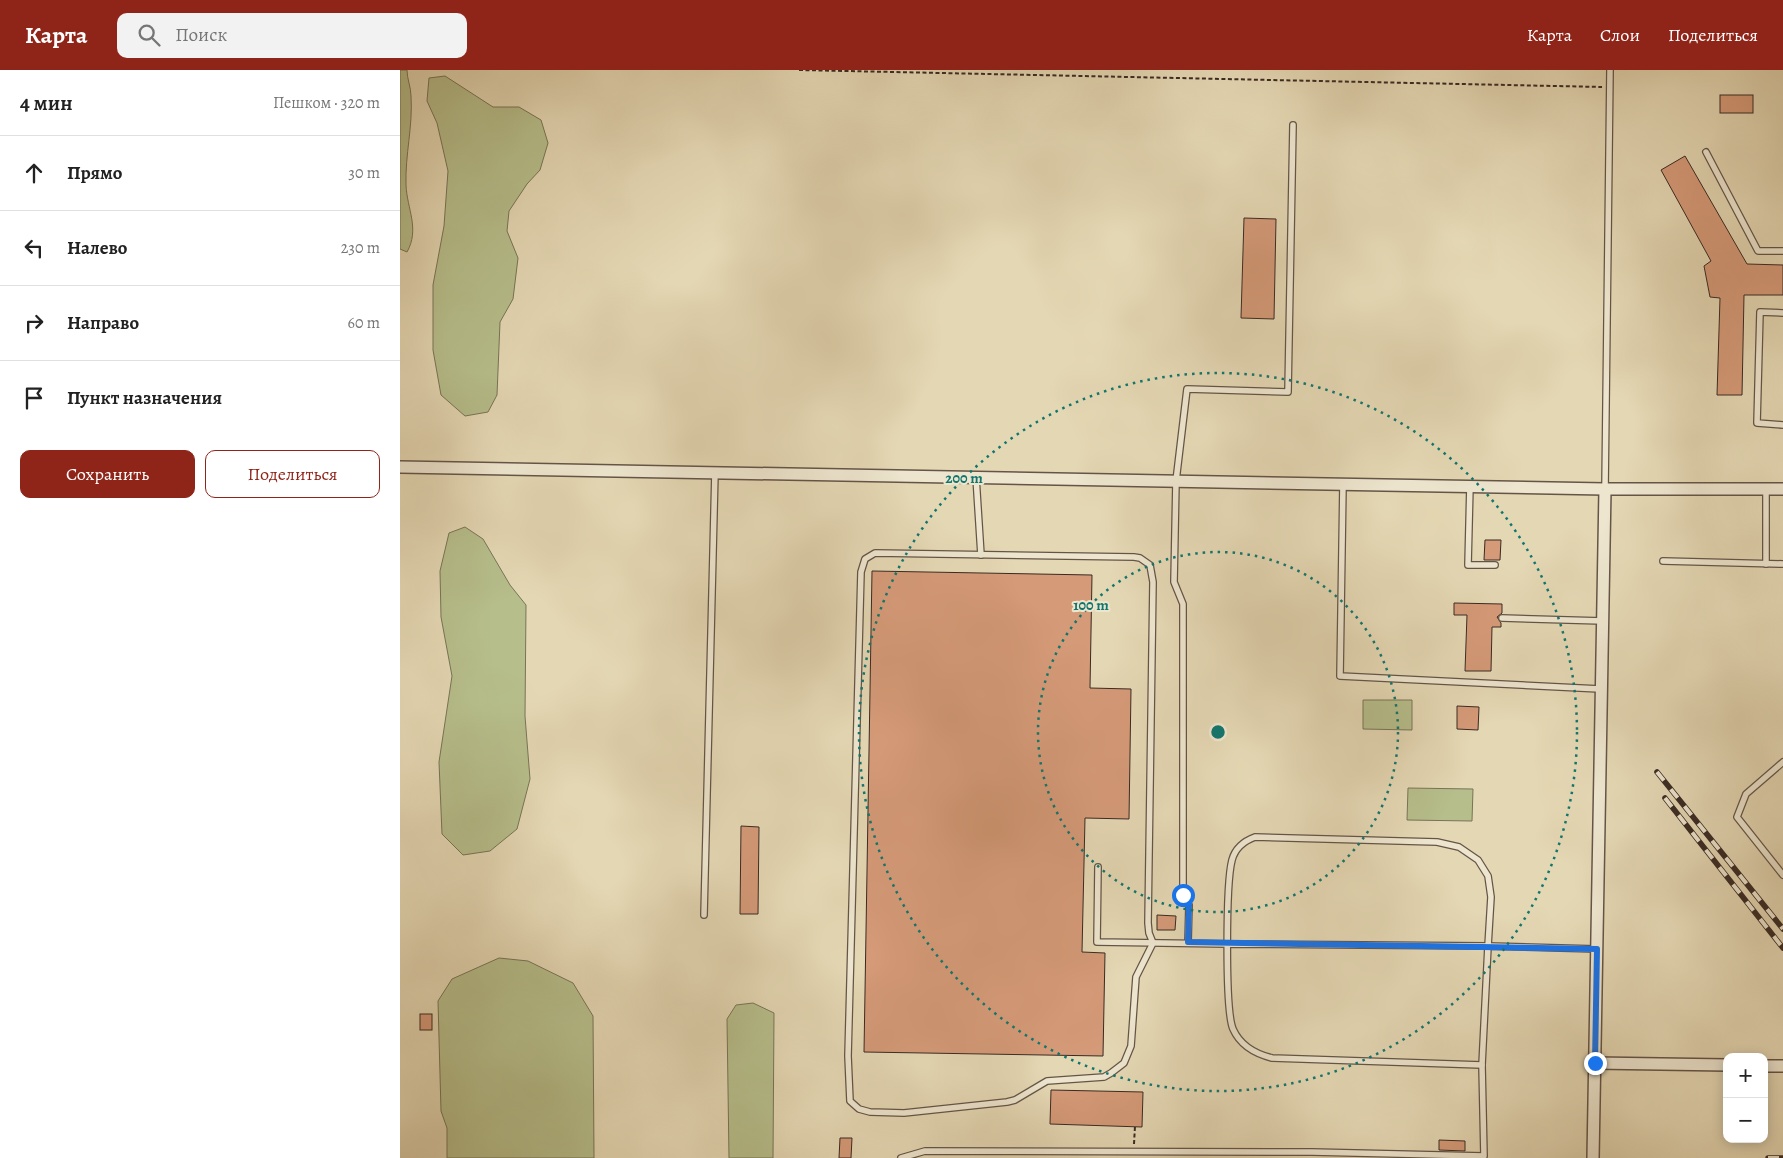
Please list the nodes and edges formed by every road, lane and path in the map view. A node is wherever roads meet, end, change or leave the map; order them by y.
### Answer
1 (799, 70) edge
2 (1610, 70) edge
3 (1610, 88) junction
4 (1293, 126) dead end
5 (1706, 152) dead end
6 (1783, 251) edge
7 (1783, 313) edge
8 (1783, 425) edge
9 (400, 467) edge
10 (715, 472) junction
11 (976, 476) junction
12 (1176, 481) junction
13 (1343, 484) junction
14 (1470, 485) junction
15 (1605, 489) junction
16 (1766, 489) junction
17 (1783, 489) edge
18 (981, 555) junction
19 (1663, 561) dead end
20 (1766, 564) junction
21 (1783, 564) edge
22 (1495, 565) dead end
23 (1502, 618) dead end
24 (1602, 621) junction
25 (1600, 689) junction
26 (1783, 762) edge
27 (1098, 867) dead end
28 (1783, 875) edge
29 (704, 915) dead end
30 (1153, 942) junction
31 (1188, 942) junction
32 (1227, 944) junction
33 (1488, 946) junction
34 (1597, 949) junction
35 (1595, 1063) junction
36 (1482, 1065) junction
37 (1723, 1065) edge
38 (1768, 1066) edge
39 (1783, 1066) edge
40 (1135, 1126) dead end
41 (1134, 1135) dead end
42 (1005, 1151) junction
43 (1312, 1155) edge
44 (1484, 1157) edge
45 (901, 1158) edge
46 (1000, 1158) edge
47 (1593, 1158) edge

1 - 3 path
2 - 3 lane
3 - 15 lane
4 - 12 lane
5 - 6 lane
7 - 8 lane
9 - 10 street
10 - 11 street
10 - 29 lane
11 - 12 street
11 - 18 lane
12 - 13 street
12 - 31 lane
13 - 14 street
13 - 25 lane
14 - 15 street
14 - 22 lane
15 - 16 street
15 - 24 street
16 - 17 street
16 - 20 lane
18 - 30 lane
18 - 30 lane
19 - 20 lane
20 - 21 lane
23 - 24 lane
24 - 25 street
25 - 34 street
26 - 28 lane
27 - 30 lane
30 - 31 lane
31 - 32 lane
32 - 33 lane
32 - 33 lane
32 - 36 lane
33 - 34 lane
33 - 36 lane
34 - 35 street
35 - 37 street
35 - 47 street
36 - 44 lane
38 - 39 street
40 - 41 path
42 - 43 lane
42 - 45 lane
42 - 46 lane
43 - 44 lane

